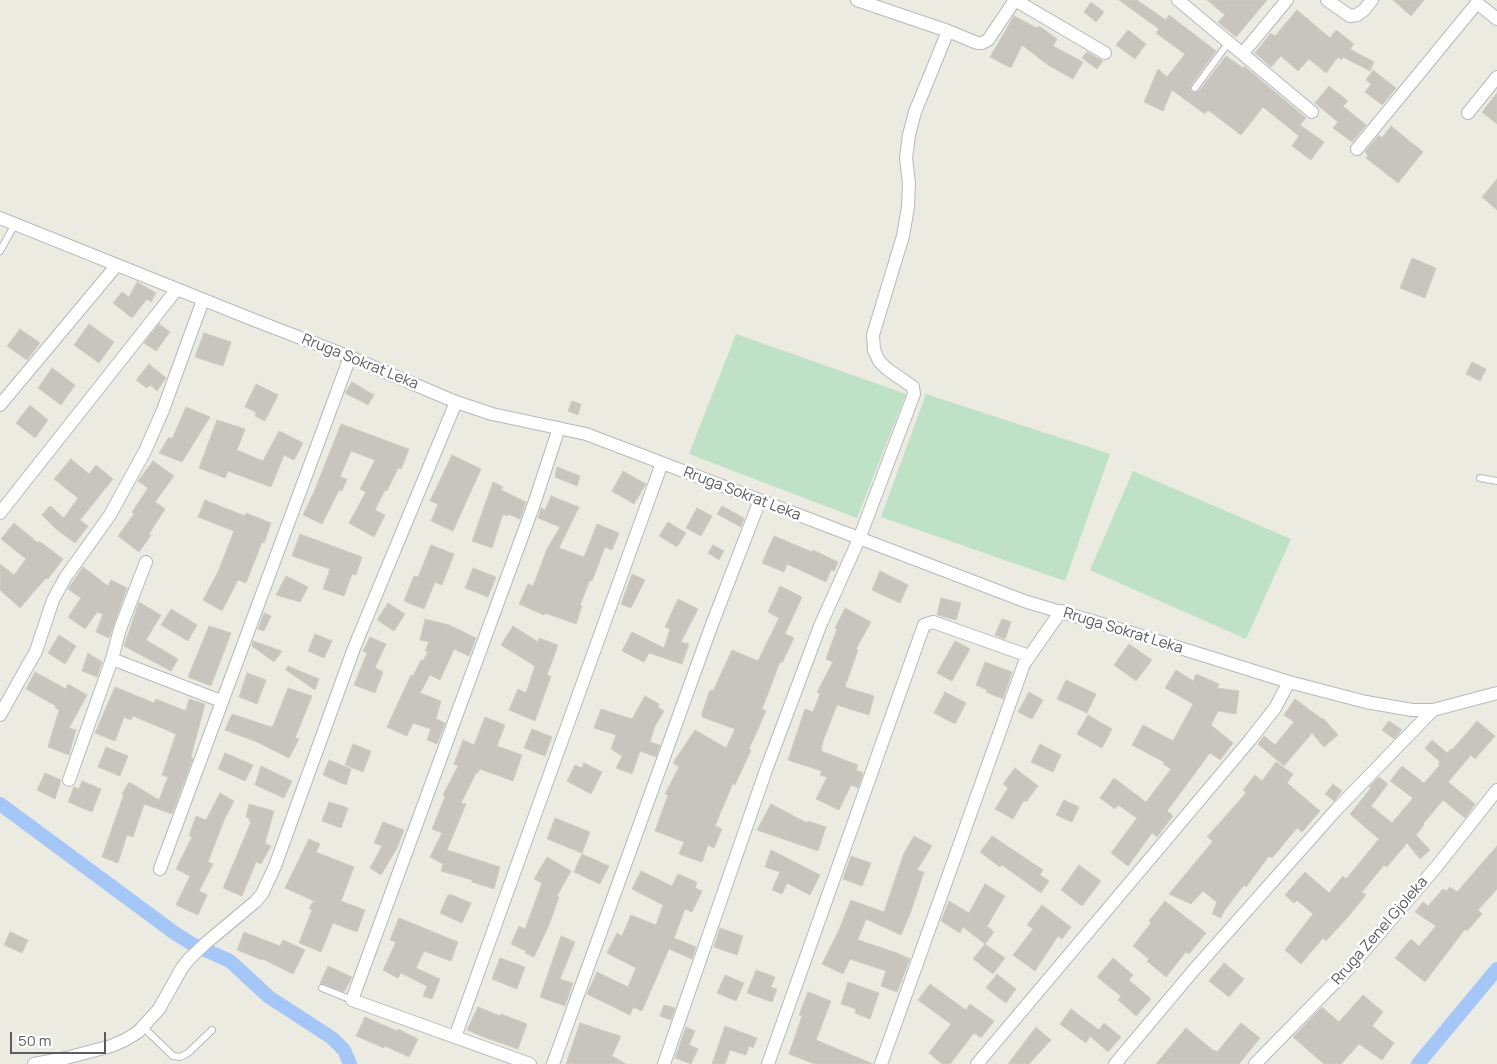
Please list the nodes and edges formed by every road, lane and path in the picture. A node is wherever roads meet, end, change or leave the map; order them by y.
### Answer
1 (857, 0) edge
2 (1015, 0) edge
3 (1178, 0) edge
4 (1287, 0) edge
5 (1327, 0) edge
6 (1372, 0) edge
7 (1497, 19) edge
8 (946, 36) junction
9 (1229, 42) junction
10 (1105, 53) dead end
11 (1244, 53) junction
12 (1497, 77) edge
13 (1195, 88) dead end
14 (1312, 112) dead end
15 (1468, 113) dead end
16 (1357, 149) dead end
17 (0, 218) edge
18 (15, 224) junction
19 (0, 251) edge
20 (117, 265) junction
21 (176, 289) junction
22 (203, 300) junction
23 (350, 357) junction
24 (456, 402) junction
25 (0, 405) edge
26 (559, 428) junction
27 (662, 463) junction
28 (1480, 478) dead end
29 (1497, 481) edge
30 (760, 500) junction
31 (0, 513) edge
32 (859, 539) junction
33 (146, 562) dead end
34 (1061, 611) junction
35 (1029, 656) junction
36 (112, 659) junction
37 (1289, 682) junction
38 (1497, 692) edge
39 (221, 701) junction
40 (1433, 710) junction
41 (0, 715) edge
42 (69, 780) dead end
43 (1497, 790) edge
44 (160, 869) dead end
45 (322, 988) dead end
46 (352, 1000) junction
47 (142, 1027) junction
48 (212, 1030) dead end
49 (455, 1037) junction
50 (78, 1054) junction
51 (34, 1064) edge
52 (89, 1064) edge
53 (530, 1064) edge
54 (554, 1064) edge
55 (664, 1064) edge
56 (768, 1064) edge
57 (881, 1064) edge
58 (977, 1064) edge
59 (1115, 1064) edge
60 (1255, 1064) edge

1 - 8 street
2 - 8 street
2 - 10 street
3 - 9 street
4 - 11 street
5 - 6 street
7 - 16 street
8 - 32 street
9 - 11 street
9 - 13 lane
11 - 14 street
12 - 15 street
17 - 18 street, Rruga Sokrat Leka
18 - 19 lane
18 - 20 street, Rruga Sokrat Leka
20 - 21 street, Rruga Sokrat Leka
20 - 25 street
21 - 22 street, Rruga Sokrat Leka
21 - 31 street
22 - 23 street, Rruga Sokrat Leka
22 - 41 street
23 - 24 street, Rruga Sokrat Leka
23 - 39 street
24 - 26 street, Rruga Sokrat Leka
24 - 47 street
26 - 27 street, Rruga Sokrat Leka
26 - 46 street
27 - 30 street, Rruga Sokrat Leka
27 - 49 street
28 - 29 lane
30 - 32 street, Rruga Sokrat Leka
30 - 54 street
32 - 34 street, Rruga Sokrat Leka
32 - 55 street
33 - 36 street
34 - 35 street
34 - 37 street, Rruga Sokrat Leka
35 - 56 street
35 - 57 street
36 - 39 street
36 - 42 street
37 - 40 street, Rruga Sokrat Leka
37 - 58 street
38 - 40 street, Rruga Sokrat Leka
39 - 44 street
40 - 59 street
43 - 60 street, Rruga Zenel Gjoleka
45 - 46 lane
46 - 49 street
47 - 48 lane
47 - 50 street
49 - 53 street
50 - 51 street
50 - 52 street

